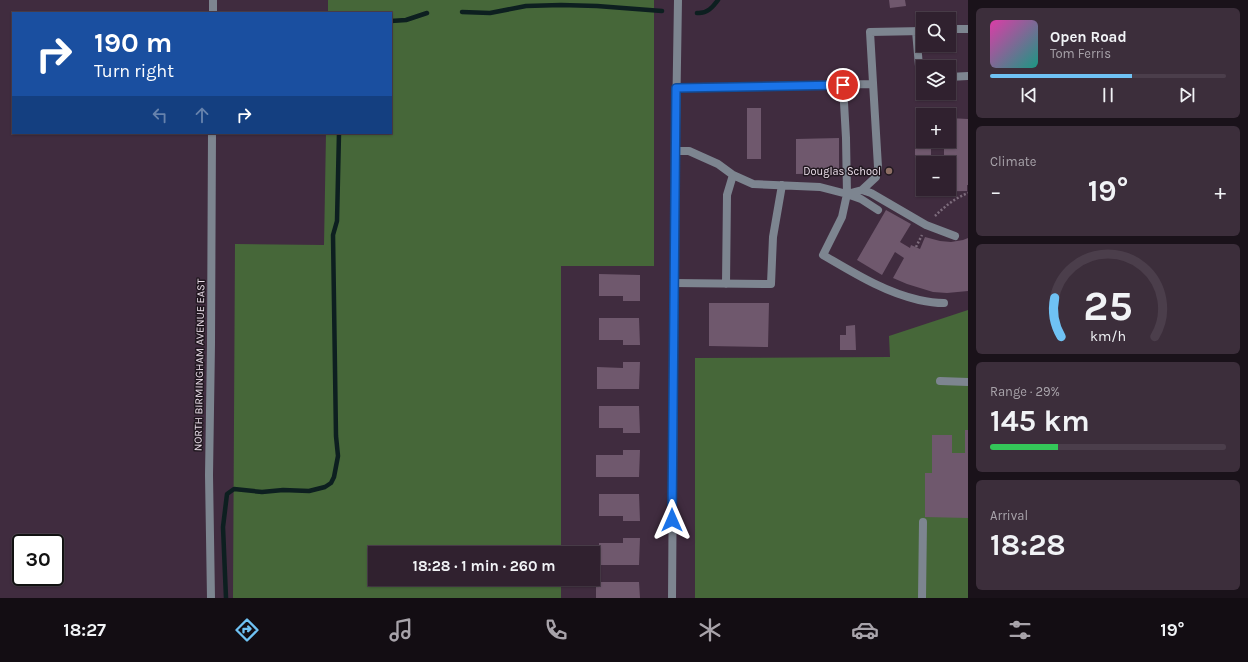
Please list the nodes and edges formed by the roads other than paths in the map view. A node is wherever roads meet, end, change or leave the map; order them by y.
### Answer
1 (213, 0) edge
2 (678, 0) edge
3 (213, 12) edge
4 (956, 29) edge
5 (968, 29) edge
6 (916, 31) edge
7 (968, 76) edge
8 (956, 77) edge
9 (873, 84) junction
10 (843, 85) junction
11 (676, 88) junction
12 (212, 134) edge
13 (676, 151) junction
14 (733, 175) junction
15 (782, 185) junction
16 (862, 190) junction
17 (847, 194) junction
18 (878, 210) dead end
19 (955, 236) dead end
20 (674, 283) junction
21 (726, 284) junction
22 (944, 303) dead end
23 (940, 382) dead end
24 (968, 382) edge
25 (922, 522) dead end
26 (211, 598) edge
27 (672, 598) edge
28 (922, 598) edge

1 - 3 street
2 - 11 street
4 - 5 street
6 - 9 street
7 - 8 street
9 - 10 street
9 - 16 street
10 - 11 street
10 - 17 street
11 - 13 street
12 - 26 street, NORTH BIRMINGHAM AVENUE EAST
13 - 14 street
13 - 20 street
14 - 15 street
14 - 21 street
15 - 17 street
15 - 21 street
16 - 17 street
16 - 19 street
17 - 18 street
17 - 22 street
20 - 21 street
20 - 27 street
23 - 24 street
25 - 28 street

